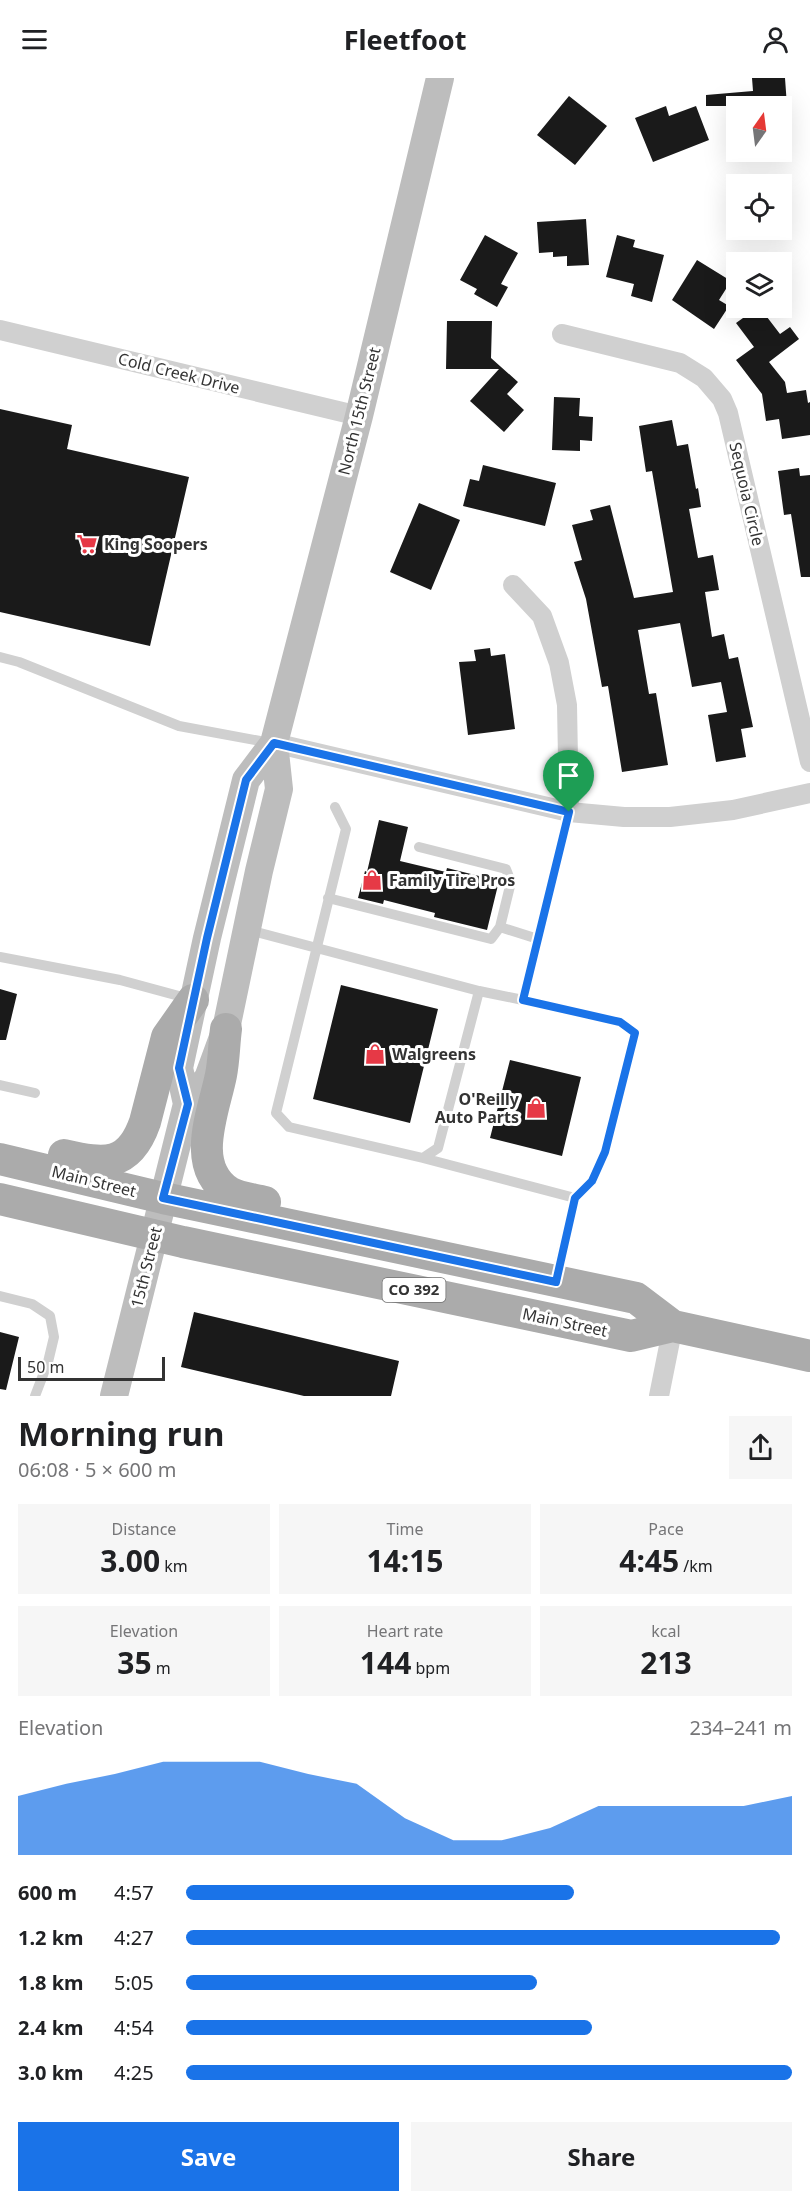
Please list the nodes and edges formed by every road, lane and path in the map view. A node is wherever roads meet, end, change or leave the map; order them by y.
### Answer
1 (440, 78) edge
2 (0, 330) edge
3 (562, 334) dead end
4 (359, 416) junction
5 (513, 585) dead end
6 (0, 657) edge
7 (274, 743) junction
8 (810, 762) edge
9 (810, 793) edge
10 (335, 807) dead end
11 (569, 812) junction
12 (419, 847) dead end
13 (226, 859) joint
14 (258, 871) joint
15 (328, 898) junction
16 (500, 927) junction
17 (246, 929) junction
18 (538, 939) junction
19 (316, 948) junction
20 (0, 957) edge
21 (479, 991) junction
22 (193, 1000) junction
23 (523, 1000) junction
24 (226, 1029) junction
25 (0, 1085) edge
26 (35, 1093) dead end
27 (188, 1104) junction
28 (0, 1141) edge
29 (423, 1158) junction
30 (0, 1159) edge
31 (163, 1198) junction
32 (575, 1198) junction
33 (0, 1199) edge
34 (154, 1235) junction
35 (416, 1251) junction
36 (556, 1282) junction
37 (0, 1296) edge
38 (673, 1326) junction
39 (810, 1356) edge
40 (35, 1396) edge
41 (114, 1396) edge
42 (659, 1396) edge

1 - 4 street, North 15th Street
2 - 4 street, Cold Creek Drive
3 - 8 street, Sequoia Circle
4 - 7 street, North 15th Street
5 - 11 street
6 - 7 lane
7 - 11 street
7 - 13 street, North 15th Street
7 - 14 street, North 15th Street
9 - 11 street
10 - 15 lane
11 - 18 lane
12 - 16 lane
13 - 22 street, 15th Street
14 - 17 street, 15th Street
15 - 16 lane
15 - 19 lane
16 - 18 lane
17 - 19 lane
17 - 24 street, 15th Street
18 - 23 lane
19 - 21 lane
19 - 29 lane
20 - 22 lane
21 - 23 lane
21 - 29 lane
22 - 27 street, 15th Street
22 - 28 main road
23 - 32 lane
24 - 27 street, 15th Street
24 - 35 main road
25 - 26 lane
27 - 31 street, 15th Street
29 - 32 lane
30 - 31 main road, Main Street / CO 392
31 - 34 street, 15th Street
31 - 35 main road, Main Street / CO 392
32 - 36 lane
33 - 34 main road, Main Street / CO 392
34 - 38 main road, Main Street / CO 392
34 - 41 street, 15th Street
35 - 36 main road, Main Street / CO 392
36 - 38 main road, Main Street / CO 392
37 - 40 lane
38 - 39 main road, Main Street / CO 392
38 - 42 street

